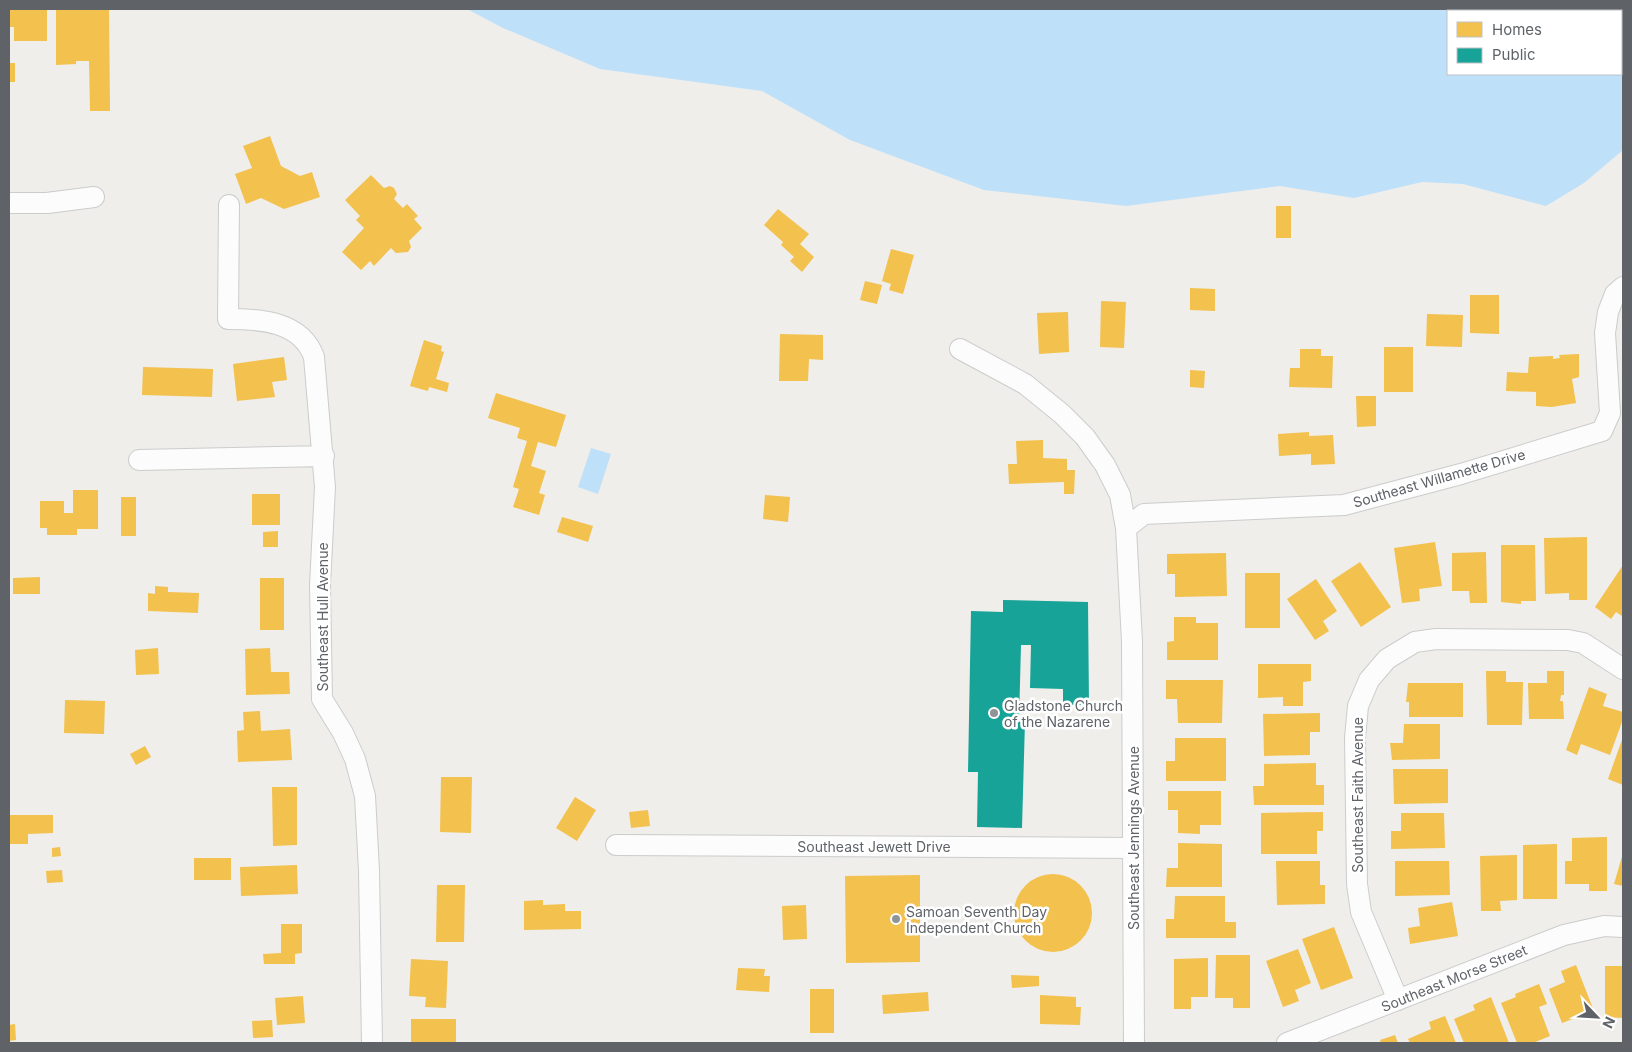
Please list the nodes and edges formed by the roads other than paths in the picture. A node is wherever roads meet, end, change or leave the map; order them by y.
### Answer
1 (94, 197) dead end
2 (9, 203) edge
3 (229, 205) dead end
4 (1623, 286) edge
5 (960, 349) dead end
6 (324, 456) junction
7 (139, 460) dead end
8 (1126, 528) junction
9 (1623, 669) edge
10 (616, 844) dead end
11 (1133, 848) junction
12 (1623, 927) edge
13 (1398, 1000) junction
14 (372, 1043) edge
15 (1134, 1043) edge
16 (1287, 1043) edge

1 - 2 street
3 - 6 street, Southeast Hull Avenue
4 - 8 street, Southeast Willamette Drive
5 - 8 street, Southeast Jennings Avenue
6 - 7 street
6 - 14 street, Southeast Hull Avenue
8 - 11 street, Southeast Jennings Avenue
9 - 13 street, Southeast Faith Avenue
10 - 11 street, Southeast Jewett Drive
11 - 15 street, Southeast Jennings Avenue
12 - 13 street, Southeast Morse Street
13 - 16 street, Southeast Morse Street

